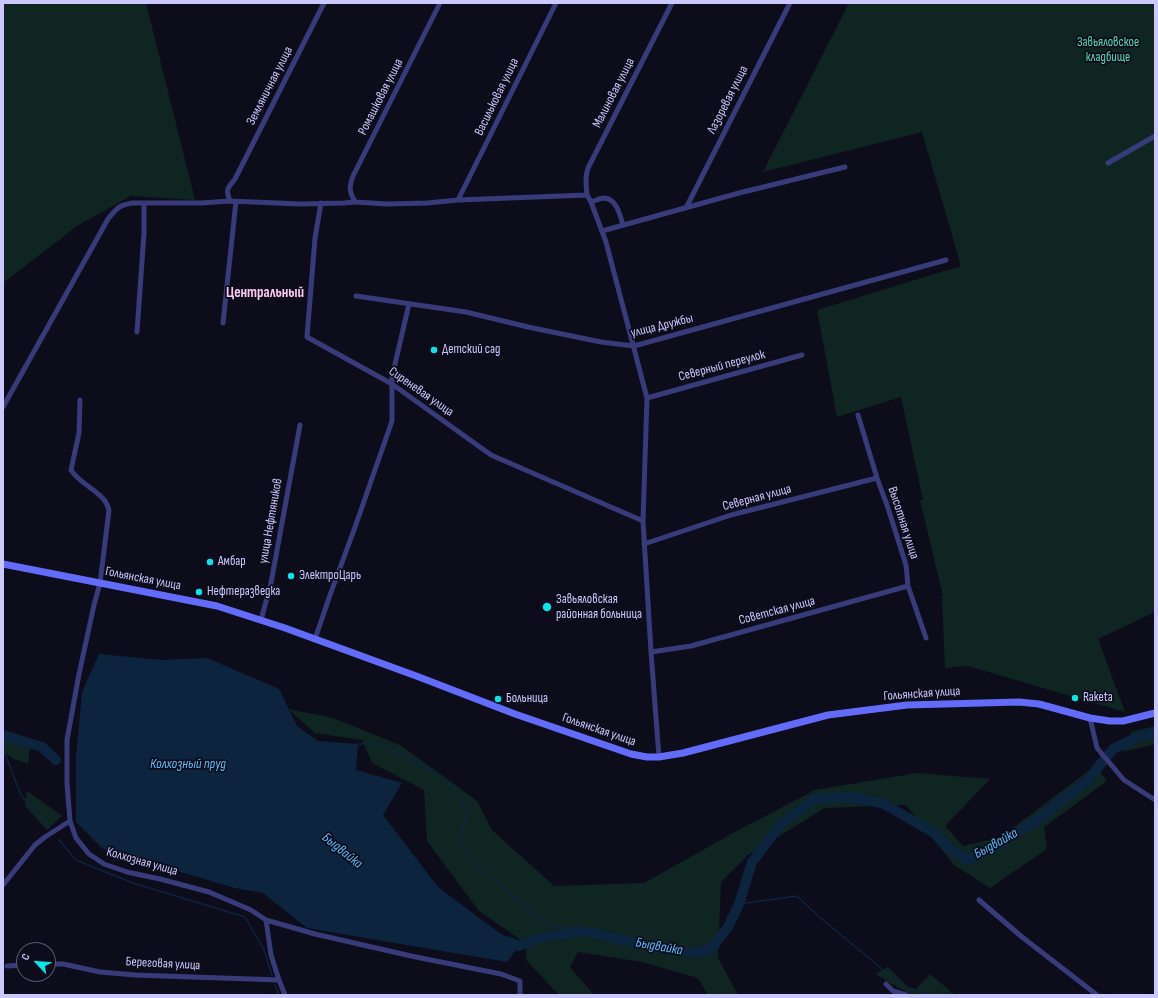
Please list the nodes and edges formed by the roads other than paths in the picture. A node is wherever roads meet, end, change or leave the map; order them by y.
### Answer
1 (324, 3) edge
2 (440, 3) edge
3 (556, 3) edge
4 (672, 3) edge
5 (790, 3) edge
6 (1155, 136) edge
7 (1108, 163) dead end
8 (845, 167) dead end
9 (587, 195) junction
10 (458, 200) junction
11 (233, 201) junction
12 (355, 202) junction
13 (592, 202) junction
14 (144, 203) junction
15 (321, 204) junction
16 (686, 208) junction
17 (623, 225) junction
18 (602, 231) junction
19 (946, 260) dead end
20 (356, 296) dead end
21 (409, 304) junction
22 (223, 323) dead end
23 (137, 332) dead end
24 (634, 346) junction
25 (802, 355) dead end
26 (392, 384) junction
27 (647, 398) junction
28 (80, 400) dead end
29 (3, 407) edge
30 (858, 415) dead end
31 (300, 425) dead end
32 (877, 478) junction
33 (643, 521) junction
34 (644, 544) junction
35 (3, 564) edge
36 (100, 583) junction
37 (908, 586) junction
38 (261, 620) junction
39 (926, 638) dead end
40 (316, 639) junction
41 (651, 652) junction
42 (1155, 713) edge
43 (1090, 718) junction
44 (659, 757) junction
45 (1155, 800) edge
46 (70, 821) junction
47 (3, 885) edge
48 (979, 900) dead end
49 (266, 920) junction
50 (56, 964) edge
51 (16, 965) edge
52 (7, 966) dead end
53 (279, 980) junction
54 (886, 984) dead end
55 (285, 995) edge
56 (520, 995) edge
57 (906, 995) edge
58 (1097, 995) edge

1 - 11 street, Земляничная улица
2 - 12 street, Ромашковая улица
3 - 10 street, Васильковая улица
4 - 9 street, Малиновая улица
5 - 16 street, Лазоревая улица
6 - 7 street
8 - 16 street
9 - 10 street
9 - 13 street
10 - 12 street
11 - 14 street
11 - 15 street
11 - 22 street
12 - 15 street
13 - 17 street
13 - 18 street
14 - 23 street
14 - 29 street
15 - 26 street, Сиреневая улица
16 - 17 street
17 - 18 street
18 - 24 street
19 - 24 street, улица Дружбы
20 - 21 street, улица Дружбы
21 - 24 street, улица Дружбы
21 - 26 street
24 - 27 street
25 - 27 street, Северный переулок
26 - 33 street, Сиреневая улица
26 - 40 street
27 - 33 street
28 - 36 street, Колхозная улица
30 - 32 street, Высотная улица
31 - 38 street, улица Нефтяников
32 - 34 street, Северная улица
32 - 37 street, Высотная улица
33 - 34 street
34 - 41 street
35 - 36 main road, Гольянская улица
36 - 38 main road, Гольянская улица
36 - 46 street, Колхозная улица
37 - 39 street, Высотная улица
37 - 41 street, Советская улица
38 - 40 main road, Гольянская улица
40 - 44 main road, Гольянская улица
41 - 44 street
42 - 43 main road, Гольянская улица
43 - 44 main road, Гольянская улица
43 - 45 street
46 - 47 street
46 - 49 street, Колхозная улица
48 - 58 street
49 - 53 street
49 - 56 street, Колхозная улица
50 - 53 street, Береговая улица
51 - 52 street
53 - 55 street
54 - 57 street

